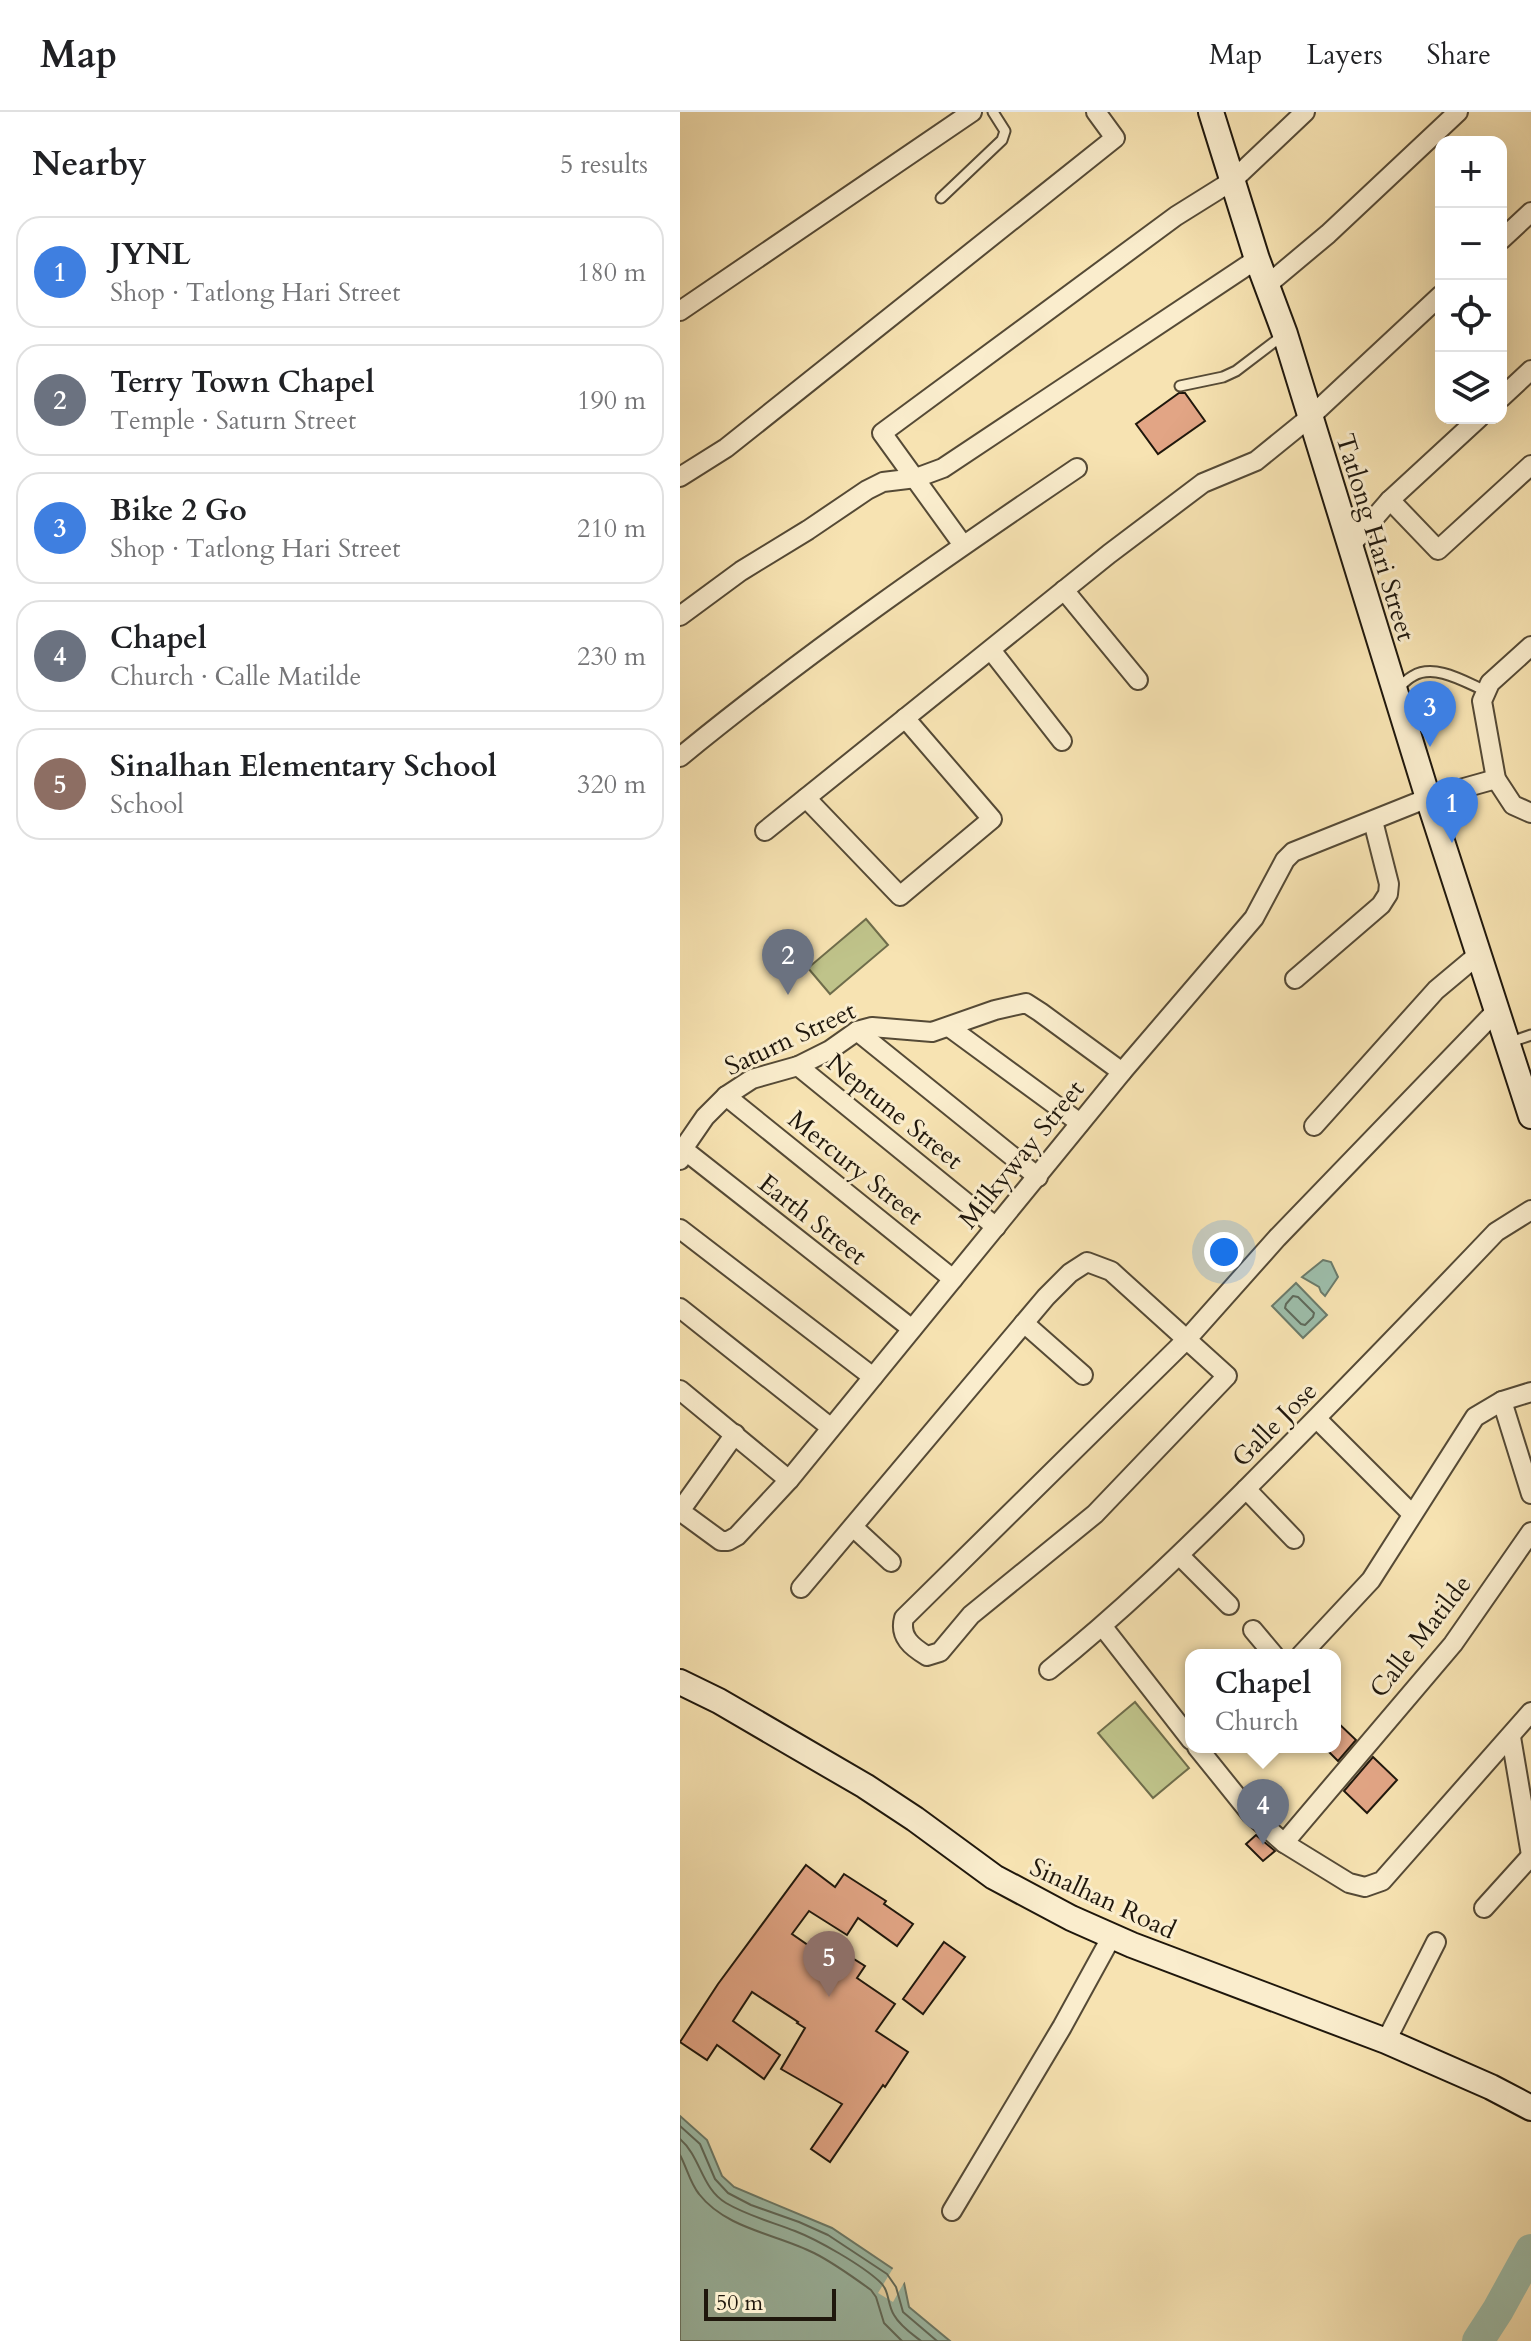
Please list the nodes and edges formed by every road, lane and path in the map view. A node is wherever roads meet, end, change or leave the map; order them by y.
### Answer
1 (972, 112) edge
2 (993, 112) edge
3 (1096, 112) edge
4 (1211, 112) edge
5 (1305, 112) edge
6 (1458, 112) edge
7 (1232, 181) junction
8 (941, 198) dead end
9 (1531, 212) edge
10 (1507, 234) edge
11 (1257, 259) junction
12 (1267, 285) junction
13 (1435, 301) edge
14 (680, 311) edge
15 (1285, 334) junction
16 (1531, 370) edge
17 (1180, 386) dead end
18 (1507, 392) edge
19 (1309, 418) junction
20 (1472, 424) edge
21 (1531, 465) edge
22 (1077, 468) dead end
23 (680, 477) edge
24 (916, 478) junction
25 (1390, 500) junction
26 (963, 545) junction
27 (1350, 546) junction
28 (1064, 590) junction
29 (680, 616) edge
30 (1531, 646) edge
31 (991, 650) junction
32 (1138, 680) dead end
33 (1395, 691) junction
34 (1486, 691) junction
35 (905, 718) junction
36 (1062, 741) dead end
37 (680, 757) edge
38 (1496, 779) junction
39 (806, 798) junction
40 (1428, 798) junction
41 (1531, 813) edge
42 (1373, 821) junction
43 (765, 831) dead end
44 (1479, 954) junction
45 (1295, 979) dead end
46 (1497, 1010) junction
47 (949, 1027) junction
48 (857, 1031) junction
49 (1531, 1035) edge
50 (1508, 1043) junction
51 (798, 1066) junction
52 (1122, 1072) junction
53 (726, 1096) junction
54 (1528, 1101) edge
55 (1080, 1123) junction
56 (1314, 1126) dead end
57 (681, 1155) edge
58 (1038, 1177) junction
59 (1531, 1210) edge
60 (996, 1227) junction
61 (680, 1229) edge
62 (953, 1279) junction
63 (680, 1308) edge
64 (1024, 1323) junction
65 (912, 1329) junction
66 (1188, 1338) junction
67 (1083, 1375) dead end
68 (873, 1377) junction
69 (1531, 1392) edge
70 (683, 1399) edge
71 (1502, 1401) junction
72 (1317, 1419) junction
73 (830, 1427) junction
74 (735, 1434) junction
75 (789, 1480) junction
76 (1246, 1489) junction
77 (1531, 1494) edge
78 (680, 1511) edge
79 (1412, 1514) junction
80 (853, 1527) junction
81 (1531, 1532) edge
82 (1294, 1539) dead end
83 (1180, 1556) junction
84 (891, 1562) dead end
85 (801, 1588) dead end
86 (1229, 1605) dead end
87 (1103, 1627) junction
88 (1253, 1630) dead end
89 (1269, 1649) edge
90 (1307, 1649) edge
91 (1049, 1670) dead end
92 (680, 1682) edge
93 (1531, 1712) edge
94 (1185, 1732) edge
95 (1511, 1737) junction
96 (1202, 1753) edge
97 (1217, 1753) edge
98 (1209, 1763) junction
99 (1284, 1843) junction
100 (1531, 1856) edge
101 (1484, 1908) dead end
102 (1112, 1936) junction
103 (1436, 1942) dead end
104 (1386, 2041) junction
105 (1531, 2108) edge
106 (952, 2211) dead end

1 - 14 street
2 - 8 lane
3 - 23 street
4 - 7 street, Tatlong Hari Street
5 - 7 street
6 - 12 street
7 - 11 street, Tatlong Hari Street
7 - 24 street
9 - 10 street
11 - 12 street, Tatlong Hari Street
11 - 24 street
12 - 15 street, Tatlong Hari Street
13 - 19 street
15 - 17 lane
15 - 19 street, Tatlong Hari Street
16 - 18 street
19 - 27 street, Tatlong Hari Street
19 - 28 street
20 - 25 street
21 - 25 street
22 - 26 street
24 - 26 street
24 - 29 street
25 - 27 street
26 - 37 street
27 - 33 street, Tatlong Hari Street
28 - 31 street
28 - 32 street
30 - 34 street
31 - 35 street
31 - 36 street
33 - 34 lane
33 - 40 street, Tatlong Hari Street
34 - 38 street
35 - 39 street
35 - 39 street
38 - 40 street, Milkyway Street
38 - 41 street
39 - 43 street
40 - 42 street, Milkyway Street
40 - 44 street, Tatlong Hari Street
42 - 45 street
42 - 52 street, Milkyway Street
44 - 46 street, Tatlong Hari Street
44 - 56 street
46 - 50 street, Tatlong Hari Street
46 - 66 street
47 - 48 street, Saturn Street
47 - 52 street, Saturn Street
47 - 55 street
48 - 51 street, Saturn Street
48 - 58 street
49 - 50 lane
50 - 54 street, Tatlong Hari Street
51 - 53 street, Saturn Street
51 - 60 street, Neptune Street
52 - 55 street, Milkyway Street
53 - 57 street, Saturn Street
53 - 62 street, Mercury Street
55 - 58 street, Milkyway Street
57 - 65 street, Earth Street
58 - 60 street, Milkyway Street
59 - 72 street, Galle Jose
60 - 62 street, Milkyway Street
61 - 68 street
62 - 65 street, Milkyway Street
63 - 73 street
64 - 66 street
64 - 67 street
64 - 80 street
65 - 68 street, Milkyway Street
66 - 66 street
68 - 73 street, Milkyway Street
69 - 71 street
70 - 74 street
71 - 77 street
71 - 79 street
72 - 76 street, Galle Jose
72 - 79 street
73 - 75 street, Milkyway Street
74 - 75 street
74 - 78 street
75 - 78 street, Milkyway Street
76 - 82 street
76 - 83 street, Galle Jose
79 - 90 street
80 - 84 street
80 - 85 street
81 - 99 street, Calle Matilde
83 - 86 street
83 - 87 street, Galle Jose
87 - 91 street, Galle Jose
87 - 94 street
88 - 89 street
92 - 102 street, Sinalhan Road
93 - 95 street
95 - 99 street
95 - 100 street
96 - 98 street
97 - 98 street
98 - 99 street
100 - 101 street
102 - 104 street, Sinalhan Road
102 - 106 street
103 - 104 street
104 - 105 street, Sinalhan Road

